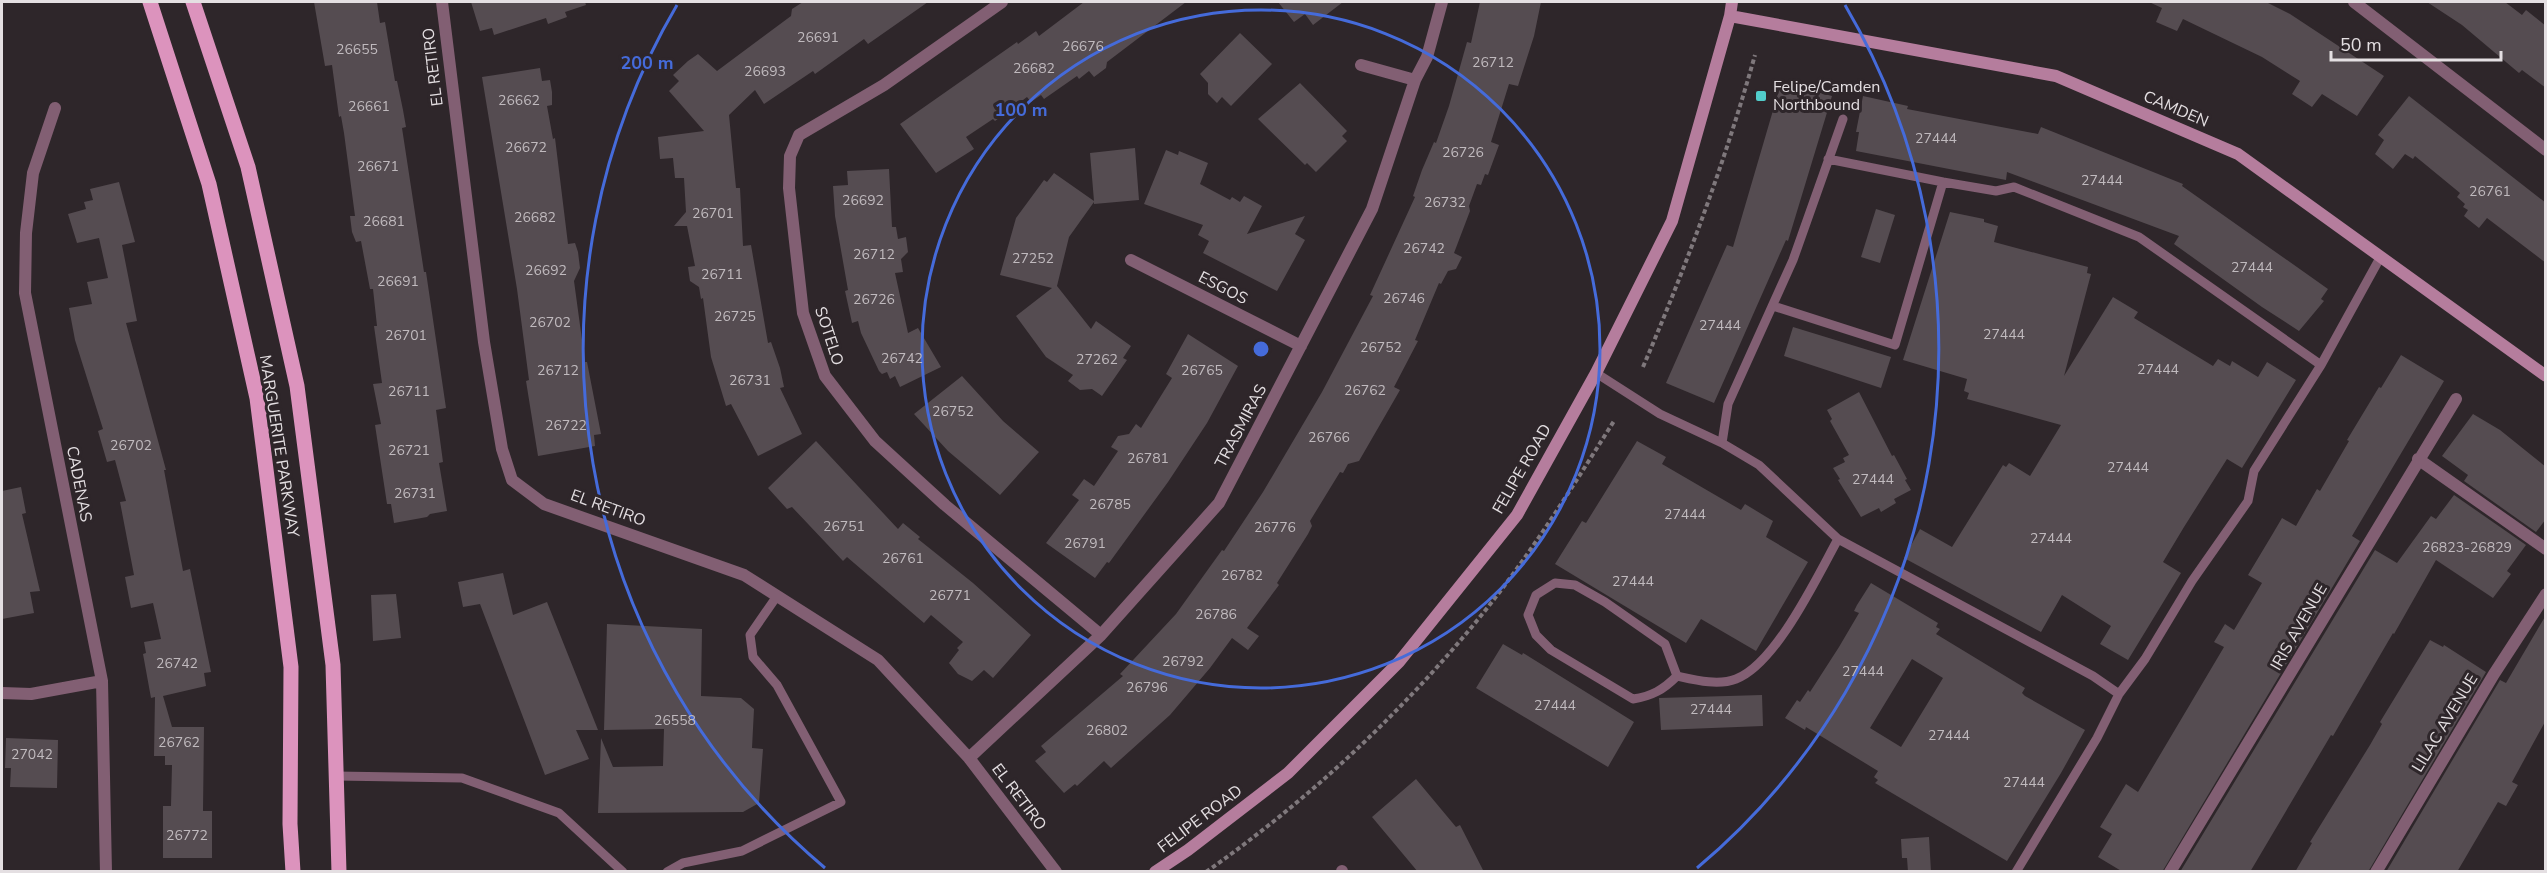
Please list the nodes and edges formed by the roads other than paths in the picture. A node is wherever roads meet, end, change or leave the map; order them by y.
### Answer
1 (150, 2) edge
2 (194, 2) edge
3 (442, 2) edge
4 (1002, 2) edge
5 (1442, 2) edge
6 (1732, 2) edge
7 (2354, 2) edge
8 (1730, 16) junction
9 (1361, 65) dead end
10 (1415, 80) junction
11 (55, 108) dead end
12 (1843, 119) dead end
13 (2546, 150) edge
14 (1828, 159) junction
15 (1943, 183) junction
16 (2381, 256) junction
17 (1131, 260) dead end
18 (1773, 306) junction
19 (1301, 346) junction
20 (2320, 365) junction
21 (1596, 373) junction
22 (2546, 376) edge
23 (2456, 399) dead end
24 (1722, 443) junction
25 (2418, 459) junction
26 (1838, 539) junction
27 (2546, 549) edge
28 (2546, 594) edge
29 (777, 596) junction
30 (1101, 635) junction
31 (1677, 676) junction
32 (102, 681) junction
33 (2, 693) edge
34 (2119, 694) junction
35 (969, 758) junction
36 (336, 776) junction
37 (106, 872) edge
38 (293, 872) edge
39 (339, 872) edge
40 (623, 872) edge
41 (667, 872) edge
42 (1056, 872) edge
43 (1155, 872) edge
44 (2016, 872) edge
45 (2170, 872) edge
46 (2376, 872) edge

1 - 38 main road, MARGUERITE PARKWAY
2 - 36 main road, MARGUERITE PARKWAY
3 - 29 street, EL RETIRO
4 - 30 street, SOTELO
5 - 10 street, TRASMIRAS
6 - 8 main road, FELIPE ROAD
7 - 13 street
8 - 16 main road, CAMDEN
8 - 21 main road, FELIPE ROAD
9 - 10 street
10 - 19 street, TRASMIRAS
11 - 32 street, CADENAS
12 - 14 lane
14 - 15 lane
14 - 18 lane
15 - 18 lane
15 - 20 lane
16 - 20 lane
16 - 22 main road, CAMDEN
17 - 19 street, ESGOS
18 - 24 lane
19 - 30 street, TRASMIRAS
20 - 34 lane
21 - 24 lane
21 - 43 main road, FELIPE ROAD
23 - 25 street, IRIS AVENUE
24 - 26 lane
25 - 27 street
25 - 45 street, IRIS AVENUE
26 - 31 lane
26 - 34 lane
28 - 46 street, LILAC AVENUE
29 - 35 street, EL RETIRO
29 - 41 lane
30 - 35 street, TRASMIRAS
31 - 31 lane
32 - 33 street
32 - 37 street, CADENAS
34 - 44 lane
35 - 42 street, EL RETIRO
36 - 39 main road, MARGUERITE PARKWAY
36 - 40 lane

